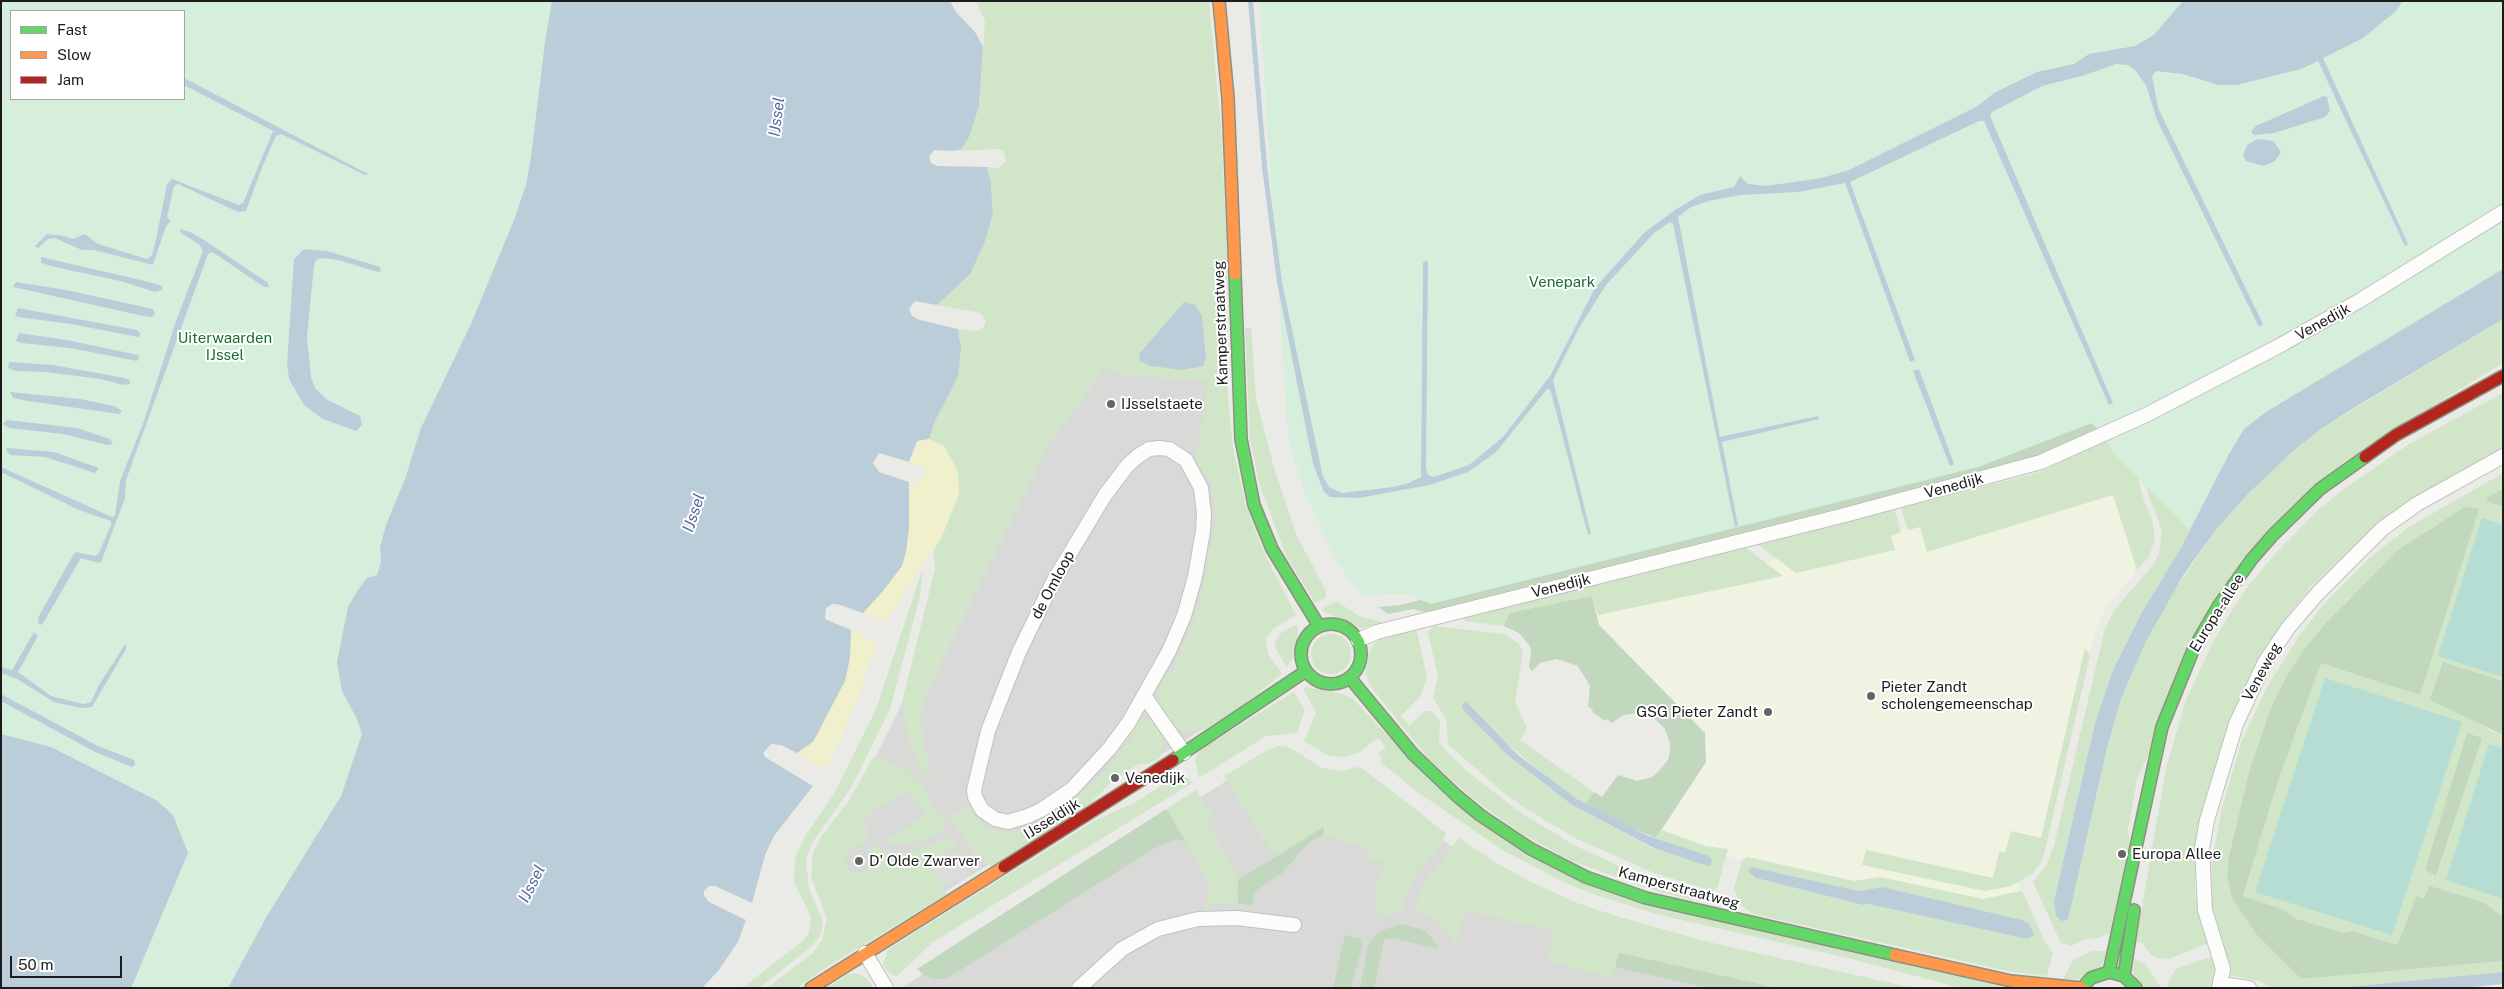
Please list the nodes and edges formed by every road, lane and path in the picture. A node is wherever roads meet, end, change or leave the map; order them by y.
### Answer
1 (1219, 1) edge
2 (2503, 212) edge
3 (2503, 376) edge
4 (2503, 385) edge
5 (2503, 456) edge
6 (1318, 626) junction
7 (1358, 640) junction
8 (1306, 671) junction
9 (1350, 678) junction
10 (1145, 697) junction
11 (1184, 754) junction
12 (1294, 925) dead end
13 (865, 953) junction
14 (2109, 972) junction
15 (2124, 976) junction
16 (2011, 981) junction
17 (1084, 986) edge
18 (2220, 986) edge
19 (812, 988) edge
20 (886, 988) edge
21 (2028, 988) edge
22 (2082, 988) edge
23 (2136, 988) edge
24 (2249, 988) edge

1 - 6 main road, Kamperstraatweg
2 - 7 street, Venedijk
3 - 14 main road, Europa-allee
4 - 15 main road, Europa-allee
5 - 18 street, Veneweg
6 - 7 main road
6 - 8 main road
7 - 9 main road
8 - 9 main road
8 - 11 main road, IJsseldijk
9 - 16 main road, Kamperstraatweg
10 - 10 street, de Omloop
10 - 11 street
11 - 13 main road, IJsseldijk
12 - 17 street
13 - 19 main road, IJsseldijk
13 - 20 street
14 - 15 main road
14 - 22 main road
15 - 23 main road
16 - 21 main road, Kamperstraatweg
16 - 22 main road, Kamperstraatweg
18 - 24 street

